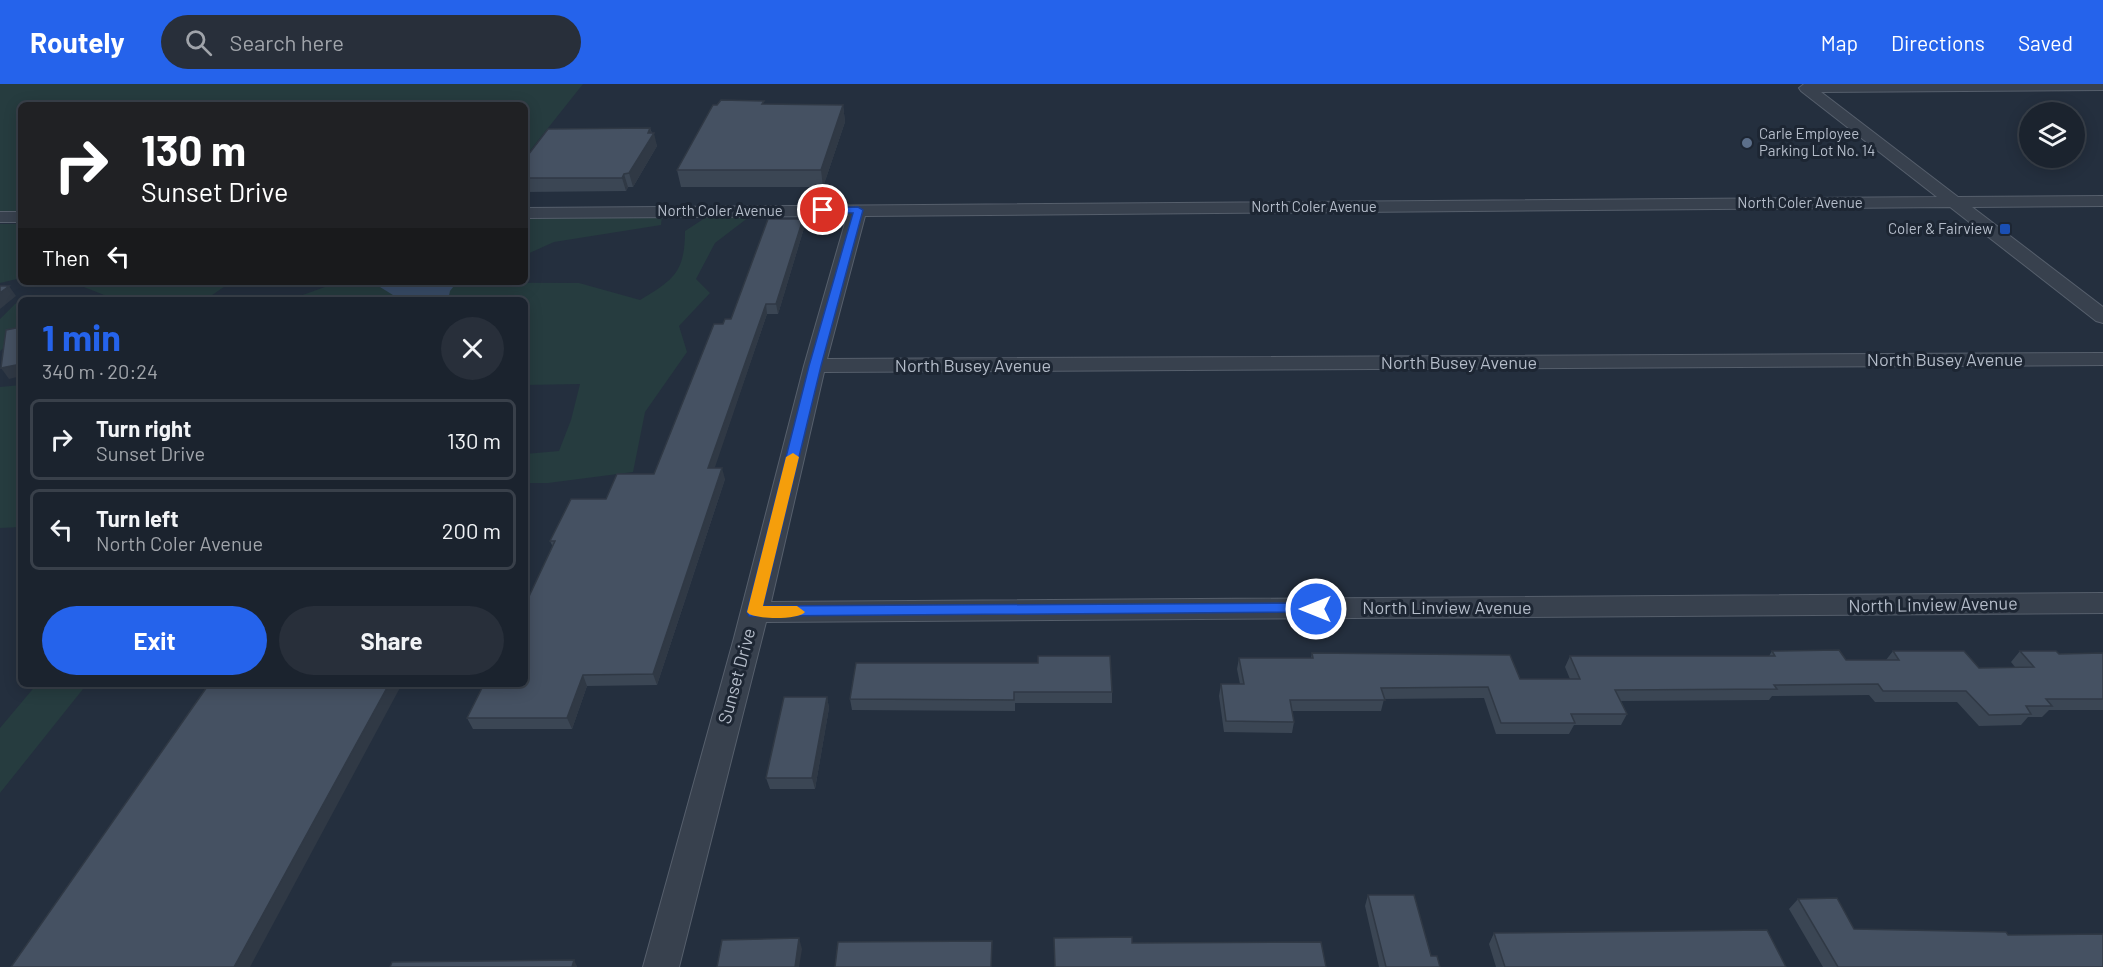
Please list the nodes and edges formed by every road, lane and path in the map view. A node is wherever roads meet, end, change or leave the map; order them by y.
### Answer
1 (2103, 86) edge
2 (2103, 201) edge
3 (1953, 202) junction
4 (858, 210) junction
5 (528, 213) edge
6 (0, 217) edge
7 (18, 217) edge
8 (2103, 316) edge
9 (2103, 359) edge
10 (815, 366) junction
11 (2103, 603) edge
12 (754, 612) junction
13 (661, 967) edge

1 - 3 street
2 - 3 street, North Coler Avenue
3 - 4 street, North Coler Avenue
3 - 8 street
4 - 5 street, North Coler Avenue
4 - 10 street, Sunset Drive
6 - 7 street
9 - 10 street, North Busey Avenue
10 - 12 street, Sunset Drive
11 - 12 street, North Linview Avenue
12 - 13 street, Sunset Drive

